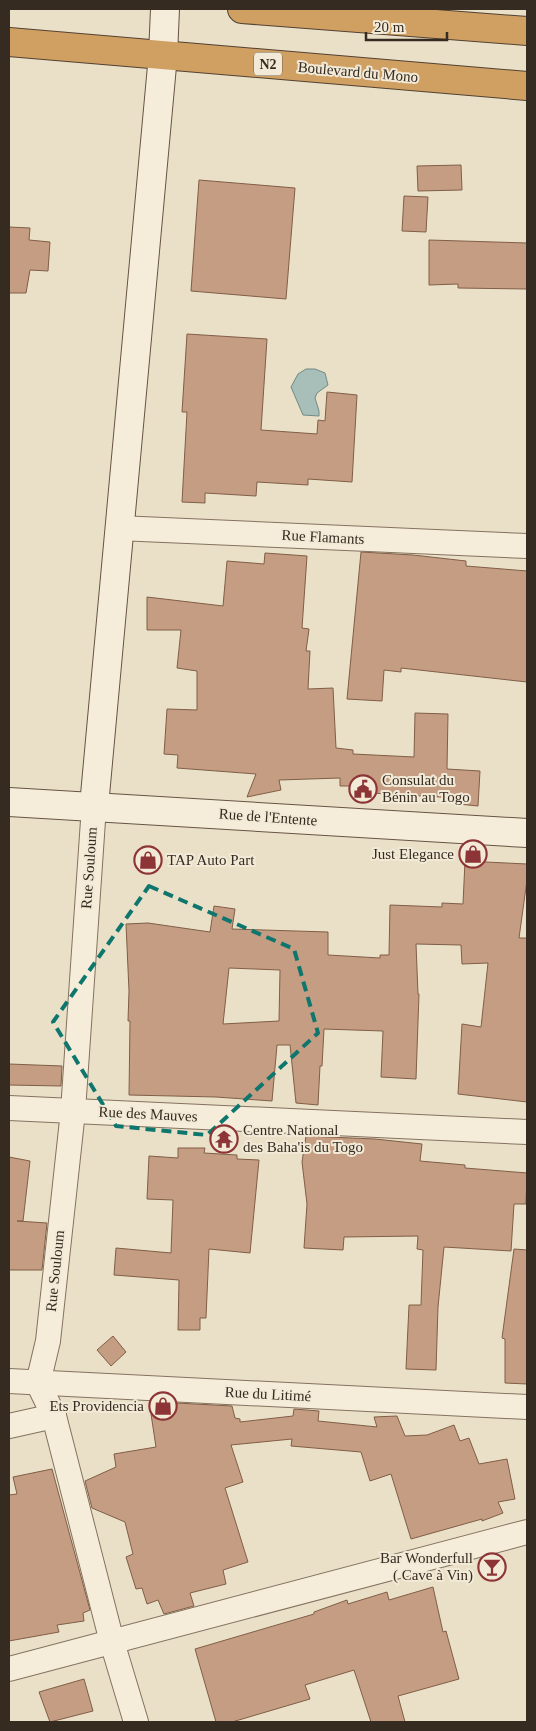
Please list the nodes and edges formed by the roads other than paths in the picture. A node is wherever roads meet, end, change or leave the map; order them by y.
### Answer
1 (165, 9) edge
2 (242, 9) edge
3 (527, 31) edge
4 (9, 42) edge
5 (163, 55) junction
6 (527, 86) edge
7 (118, 528) junction
8 (527, 546) edge
9 (9, 802) edge
10 (94, 806) junction
11 (527, 833) edge
12 (9, 1108) edge
13 (73, 1111) junction
14 (527, 1132) edge
15 (9, 1381) edge
16 (38, 1382) junction
17 (527, 1407) edge
18 (54, 1416) junction
19 (9, 1426) edge
20 (527, 1532) edge
21 (112, 1642) junction
22 (9, 1670) edge
23 (136, 1722) edge

1 - 5 street
2 - 3 highway
4 - 5 highway, Boulevard du Mono / N2
5 - 6 highway, Boulevard du Mono / N2
5 - 7 street
7 - 8 street, Rue Flamants
7 - 10 street
9 - 10 street, Rue de l'Entente
10 - 11 street, Rue de l'Entente
10 - 13 street, Rue Souloum
12 - 13 street, Rue des Mauves
13 - 14 street, Rue des Mauves
13 - 16 street, Rue Souloum
15 - 16 street, Rue du Litimé
16 - 17 street, Rue du Litimé
16 - 18 street
18 - 19 street
18 - 21 street
20 - 21 street
21 - 22 street
21 - 23 street

